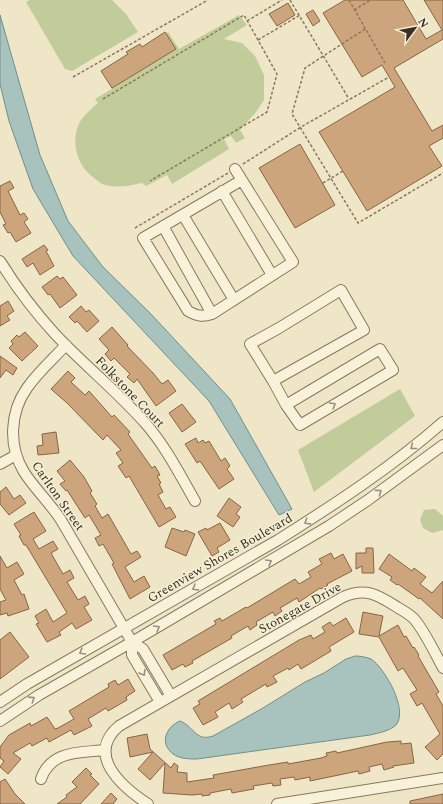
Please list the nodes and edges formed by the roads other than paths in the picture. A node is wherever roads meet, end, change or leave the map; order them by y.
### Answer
1 (235, 169) road end
2 (242, 180) junction
3 (222, 192) junction
4 (183, 215) junction
5 (163, 226) junction
6 (0, 261) edge
7 (3, 273) edge
8 (272, 275) junction
9 (234, 300) junction
10 (212, 314) junction
11 (66, 345) junction
12 (273, 381) junction
13 (286, 405) junction
14 (443, 422) edge
15 (443, 445) edge
16 (16, 455) junction
17 (0, 464) edge
18 (195, 501) dead end
19 (124, 628) junction
20 (132, 642) junction
21 (443, 668) edge
22 (171, 696) junction
23 (0, 702) edge
24 (160, 702) junction
25 (0, 721) edge
26 (105, 750) junction
27 (443, 778) edge
28 (41, 779) dead end
29 (148, 804) edge
30 (277, 804) edge

1 - 2 street
2 - 3 street
2 - 8 street
3 - 4 street
3 - 8 street
4 - 5 street
4 - 9 street
5 - 10 street
5 - 10 street
6 - 7 street, Folkstone Court
7 - 11 street, Folkstone Court
8 - 9 street
9 - 10 street
11 - 16 street, Carlton Street
11 - 18 street, Folkstone Court
12 - 12 street
12 - 13 street
13 -> 13 street
14 -> 19 street, Greenview Shores Boulevard
20 -> 15 street
16 - 17 street
16 - 19 street, Carlton Street
19 - 20 street, Carlton Street
19 -> 23 street, Greenview Shores Boulevard
20 - 22 street
20 -> 24 street
25 -> 20 street
21 - 22 street, Stonegate Drive
22 - 24 street, Stonegate Drive
24 - 26 street, Stonegate Drive
26 - 28 street
26 - 29 street
27 - 30 street

